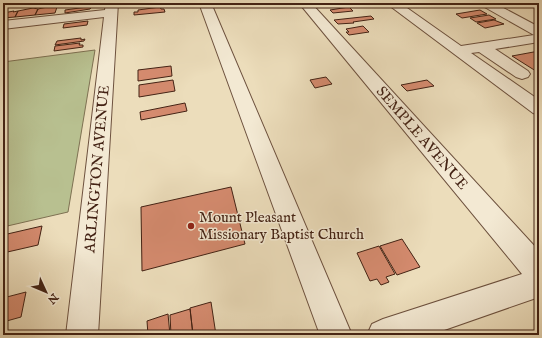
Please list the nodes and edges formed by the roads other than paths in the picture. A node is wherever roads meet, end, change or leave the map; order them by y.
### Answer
1 (206, 3) edge
2 (305, 3) edge
3 (392, 3) edge
4 (485, 3) edge
5 (112, 8) edge
6 (3, 25) edge
7 (539, 32) edge
8 (539, 38) edge
9 (481, 47) junction
10 (458, 51) junction
11 (522, 74) dead end
12 (539, 109) edge
13 (539, 272) edge
14 (539, 283) edge
15 (82, 335) edge
16 (336, 335) edge
17 (383, 335) edge

1 - 16 street
2 - 13 street, SEMPLE AVENUE
3 - 10 street
4 - 7 street
5 - 6 street
5 - 15 street, ARLINGTON AVENUE
8 - 9 street
9 - 10 street
9 - 11 street
10 - 12 street
14 - 17 street

